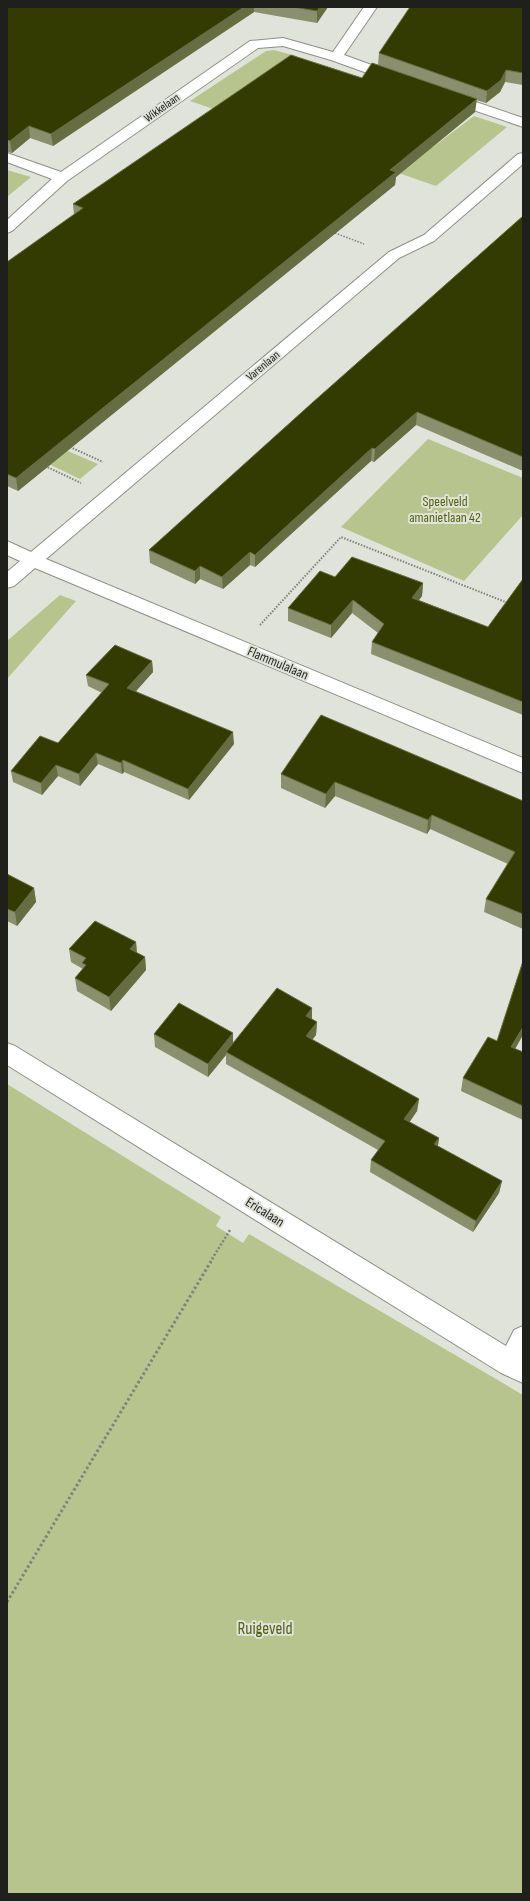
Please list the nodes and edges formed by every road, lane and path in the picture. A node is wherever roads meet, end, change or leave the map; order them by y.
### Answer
1 (371, 7) edge
2 (336, 57) junction
3 (411, 83) edge
4 (433, 91) edge
5 (523, 123) edge
6 (7, 157) edge
7 (523, 157) edge
8 (62, 178) junction
9 (7, 228) edge
10 (329, 230) edge
11 (394, 255) junction
12 (69, 447) edge
13 (43, 465) edge
14 (132, 475) junction
15 (108, 495) junction
16 (7, 547) edge
17 (32, 560) junction
18 (7, 582) edge
19 (508, 604) edge
20 (239, 647) junction
21 (523, 766) edge
22 (7, 1053) edge
23 (249, 1202) junction
24 (523, 1338) edge
25 (517, 1367) edge
26 (7, 1602) edge

1 - 2 street
2 - 3 street, Wikkelaan
2 - 8 street, Wikkelaan
4 - 5 street
6 - 8 street
7 - 11 street, Varenlaan
8 - 9 street, Wikkelaan
10 - 11 path
11 - 14 street, Varenlaan
12 - 14 path
13 - 15 path
14 - 15 street, Varenlaan
15 - 17 street, Varenlaan
16 - 17 street, Flammulalaan
17 - 18 street, Varenlaan
17 - 20 street, Flammulalaan
19 - 20 path
20 - 21 street, Flammulalaan
22 - 23 street, Ericalaan
23 - 25 street, Ericalaan
23 - 26 path
24 - 25 street

